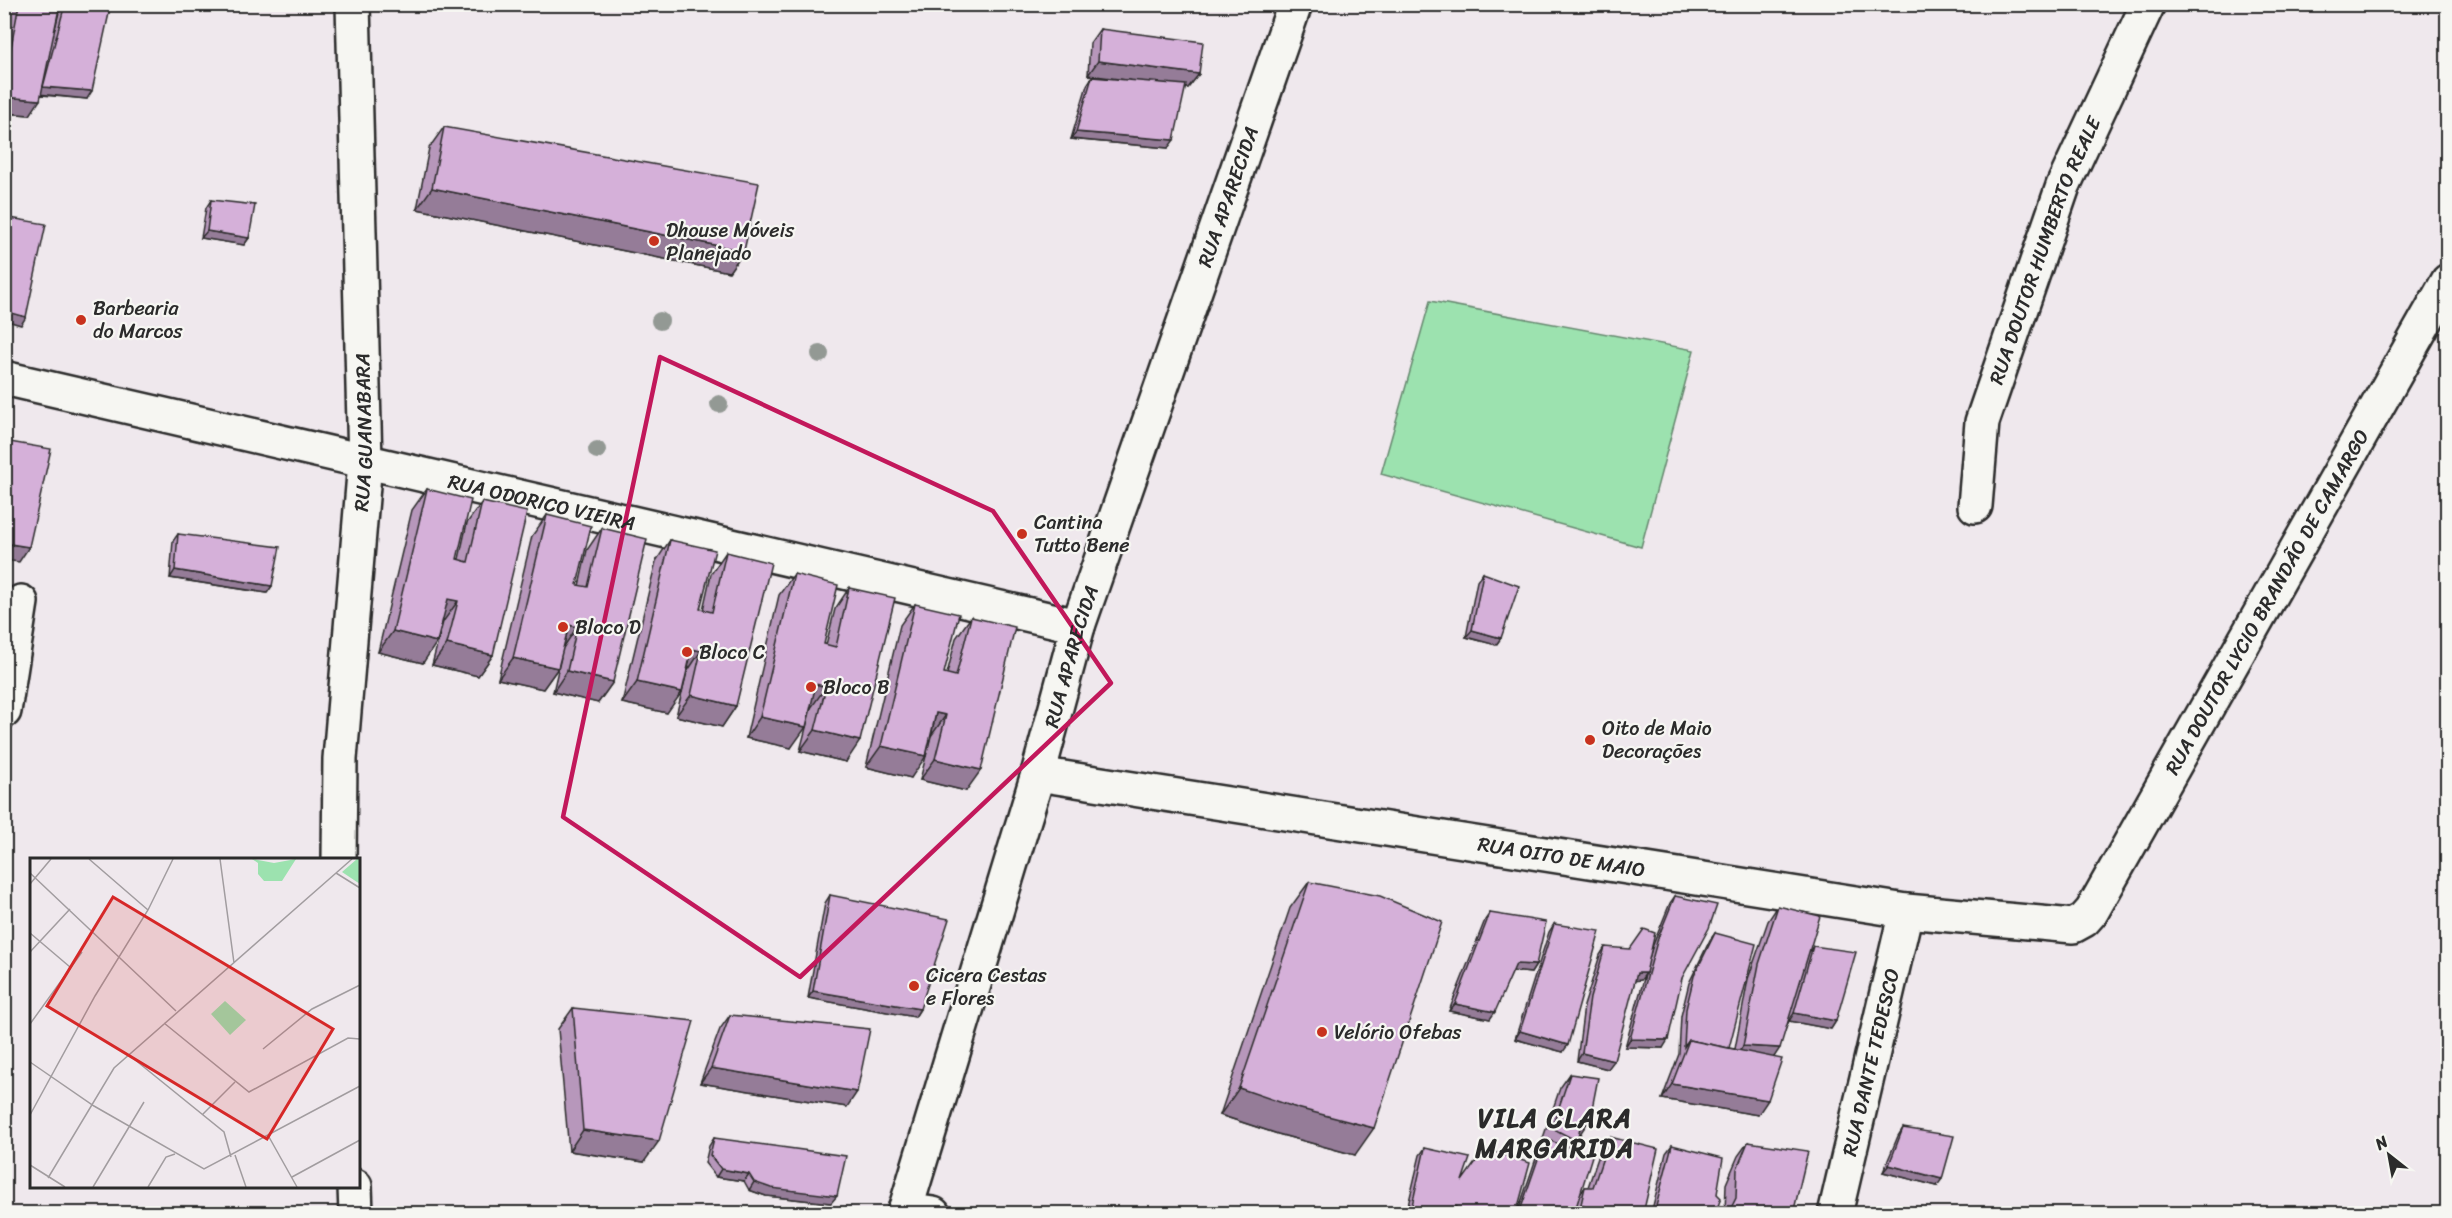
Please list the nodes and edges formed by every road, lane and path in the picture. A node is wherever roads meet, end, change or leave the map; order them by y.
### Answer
1 (353, 4) edge
2 (1296, 4) edge
3 (2148, 4) edge
4 (2448, 281) edge
5 (4, 378) edge
6 (365, 462) junction
7 (1975, 506) dead end
8 (21, 602) dead end
9 (1078, 626) junction
10 (4, 711) edge
11 (1038, 774) junction
12 (339, 858) edge
13 (1906, 911) junction
14 (2084, 920) joint
15 (354, 1188) edge
16 (914, 1212) edge
17 (356, 1214) edge
18 (1835, 1214) edge

1 - 6 street, RUA GUANABARA
2 - 9 street, RUA APARECIDA
3 - 7 street, RUA DOUTOR HUMBERTO REALE
4 - 14 street, RUA DOUTOR LYCIO BRANDÃO DE CAMARGO
5 - 6 street, RUA ODORICO VIEIRA
6 - 9 street, RUA ODORICO VIEIRA
6 - 12 street, RUA GUANABARA
8 - 10 street
9 - 11 street, RUA APARECIDA
11 - 13 street, RUA OITO DE MAIO
11 - 16 street, RUA APARECIDA
13 - 14 street, RUA OITO DE MAIO
13 - 18 street, RUA DANTE TEDESCO
15 - 17 street

